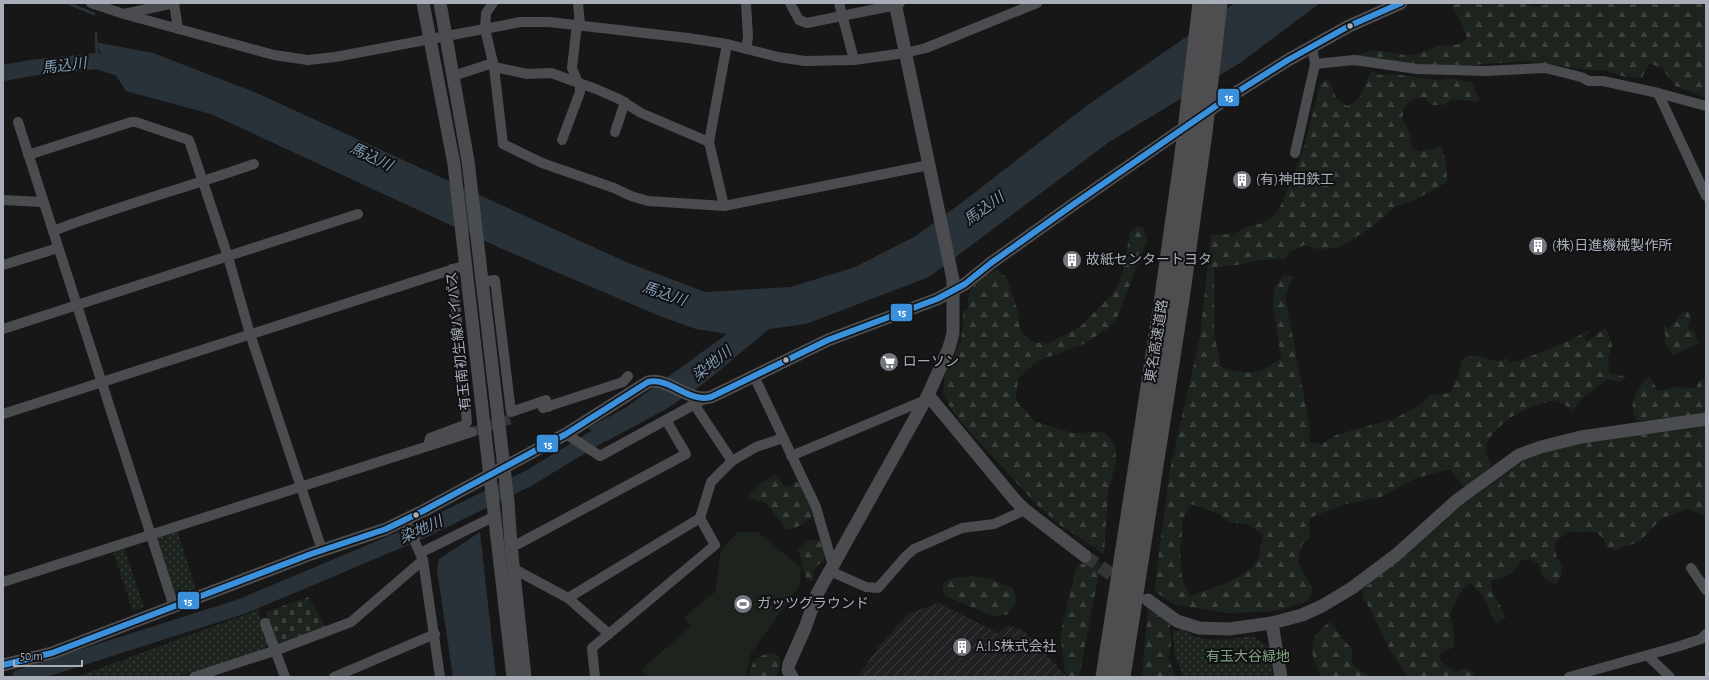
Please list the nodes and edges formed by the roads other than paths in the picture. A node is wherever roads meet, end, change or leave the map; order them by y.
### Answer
1 (91, 3) edge
2 (174, 3) edge
3 (423, 3) edge
4 (440, 3) edge
5 (493, 3) edge
6 (578, 3) edge
7 (746, 3) edge
8 (790, 3) edge
9 (839, 3) edge
10 (1037, 3) edge
11 (1202, 3) edge
12 (1218, 3) edge
13 (1401, 3) edge
14 (897, 4) edge
15 (124, 14) junction
16 (841, 15) junction
17 (578, 25) junction
18 (178, 29) junction
19 (485, 29) junction
20 (446, 36) junction
21 (430, 39) junction
22 (727, 44) junction
23 (1312, 48) junction
24 (746, 49) junction
25 (905, 53) junction
26 (854, 60) junction
27 (1315, 64) junction
28 (493, 65) junction
29 (453, 76) junction
30 (579, 84) junction
31 (1658, 93) junction
32 (625, 102) junction
33 (1706, 106) edge
34 (18, 122) dead end
35 (615, 132) dead end
36 (562, 140) dead end
37 (710, 142) junction
38 (1295, 153) dead end
39 (28, 155) junction
40 (254, 164) dead end
41 (929, 165) junction
42 (203, 182) junction
43 (1706, 196) edge
44 (3, 200) edge
45 (43, 202) junction
46 (724, 206) junction
47 (358, 214) dead end
48 (53, 231) junction
49 (58, 248) junction
50 (228, 256) junction
51 (466, 258) junction
52 (3, 265) edge
53 (452, 270) junction
54 (482, 282) junction
55 (953, 285) junction
56 (77, 305) junction
57 (3, 330) edge
58 (250, 334) junction
59 (628, 376) dead end
60 (754, 376) junction
61 (102, 382) junction
62 (926, 398) junction
63 (698, 400) junction
64 (548, 407) junction
65 (3, 414) edge
66 (511, 419) tunnel mouth
67 (1706, 419) edge
68 (666, 420) junction
69 (472, 432) tunnel mouth
70 (566, 434) junction
71 (783, 438) junction
72 (428, 446) junction
73 (791, 456) junction
74 (732, 461) junction
75 (504, 470) junction
76 (490, 478) junction
77 (301, 487) junction
78 (1149, 498) junction
79 (1025, 510) junction
80 (494, 513) junction
81 (700, 518) junction
82 (406, 521) junction
83 (1128, 522) junction
84 (150, 535) junction
85 (511, 546) junction
86 (322, 550) junction
87 (421, 556) junction
88 (1085, 556) tunnel mouth
89 (832, 568) junction
90 (1691, 568) dead end
91 (514, 569) junction
92 (3, 582) edge
93 (1706, 590) edge
94 (568, 598) junction
95 (1148, 600) dead end
96 (174, 607) junction
97 (265, 623) dead end
98 (1272, 623) junction
99 (435, 634) junction
100 (609, 634) junction
101 (1704, 639) edge
102 (274, 651) junction
103 (1648, 656) junction
104 (3, 665) edge
105 (194, 677) edge
106 (285, 677) edge
107 (334, 677) edge
108 (440, 677) edge
109 (513, 677) edge
110 (525, 677) edge
111 (595, 677) edge
112 (792, 677) edge
113 (1093, 677) edge
114 (1105, 677) edge
115 (1121, 677) edge
116 (1135, 677) edge
117 (1281, 677) edge
118 (1568, 677) edge
119 (1670, 677) edge

1 - 15 street
2 - 15 street
2 - 18 street
3 - 21 street, 有玉南初生線バイパス
4 - 20 street, 有玉南初生線バイパス
5 - 19 street
6 - 17 street
7 - 24 street
8 - 16 street
9 - 16 street
10 - 25 street
11 - 83 highway, 東名高速道路, bridge
12 - 78 highway, 東名高速道路, bridge
13 - 23 street
14 - 16 street
14 - 25 street
15 - 18 street
16 - 26 street
17 - 19 street
17 - 22 street
17 - 30 street
18 - 21 street
19 - 20 street
19 - 28 street
20 - 21 street
20 - 29 street, 有玉南初生線バイパス
21 - 51 street, 有玉南初生線バイパス
22 - 24 street
22 - 37 street
23 - 27 street
23 - 55 street
24 - 26 street
25 - 26 street
25 - 41 street
27 - 31 street
27 - 38 street
28 - 29 street
28 - 30 street
28 - 46 street
29 - 54 street, 有玉南初生線バイパス
30 - 32 street
30 - 36 street
31 - 33 street
31 - 43 street
32 - 35 street
32 - 37 street
34 - 39 street
37 - 46 street
39 - 42 street
39 - 45 street
40 - 42 street
41 - 46 street
41 - 55 street
42 - 48 street
42 - 50 street
44 - 45 street
45 - 48 street
47 - 50 street
48 - 49 street
49 - 52 street
49 - 56 street
50 - 56 street
50 - 58 street
51 - 53 street
51 - 76 street, 有玉南初生線バイパス
53 - 58 street
53 - 72 street
54 - 64 street
54 - 75 street, 有玉南初生線バイパス
55 - 60 street
55 - 62 street
56 - 57 street
56 - 61 street
58 - 61 street
58 - 77 street
59 - 64 street
60 - 63 street
60 - 71 street
61 - 65 street
61 - 84 street
62 - 73 street
62 - 79 street
62 - 89 street
63 - 68 street
63 - 70 street
63 - 74 street
64 - 66 street
67 - 98 street
68 - 70 street
68 - 85 street
69 - 72 street
70 - 75 street
71 - 73 street
71 - 74 street
72 - 77 street
73 - 89 street
74 - 81 street
75 - 76 street
75 - 85 street, 有玉南初生線バイパス
76 - 80 street, 有玉南初生線バイパス
76 - 82 street
77 - 84 street
77 - 86 street
78 - 115 highway, 東名高速道路
78 - 116 highway
79 - 88 street
79 - 89 street
80 - 87 street
80 - 109 street, 有玉南初生線バイパス
81 - 94 street
81 - 100 street
82 - 86 street
82 - 87 street
83 - 113 highway
83 - 114 highway, 東名高速道路
84 - 92 street
84 - 96 street
85 - 91 street, 有玉南初生線バイパス
86 - 96 street
87 - 99 street
87 - 102 street
89 - 112 street
90 - 93 street
91 - 94 street
91 - 110 street, 有玉南初生線バイパス
94 - 100 street
95 - 98 street
96 - 104 street
97 - 102 street
98 - 117 street
99 - 107 street
99 - 108 street
100 - 111 street
101 - 103 street
102 - 105 street
102 - 106 street
103 - 118 street
103 - 119 street

